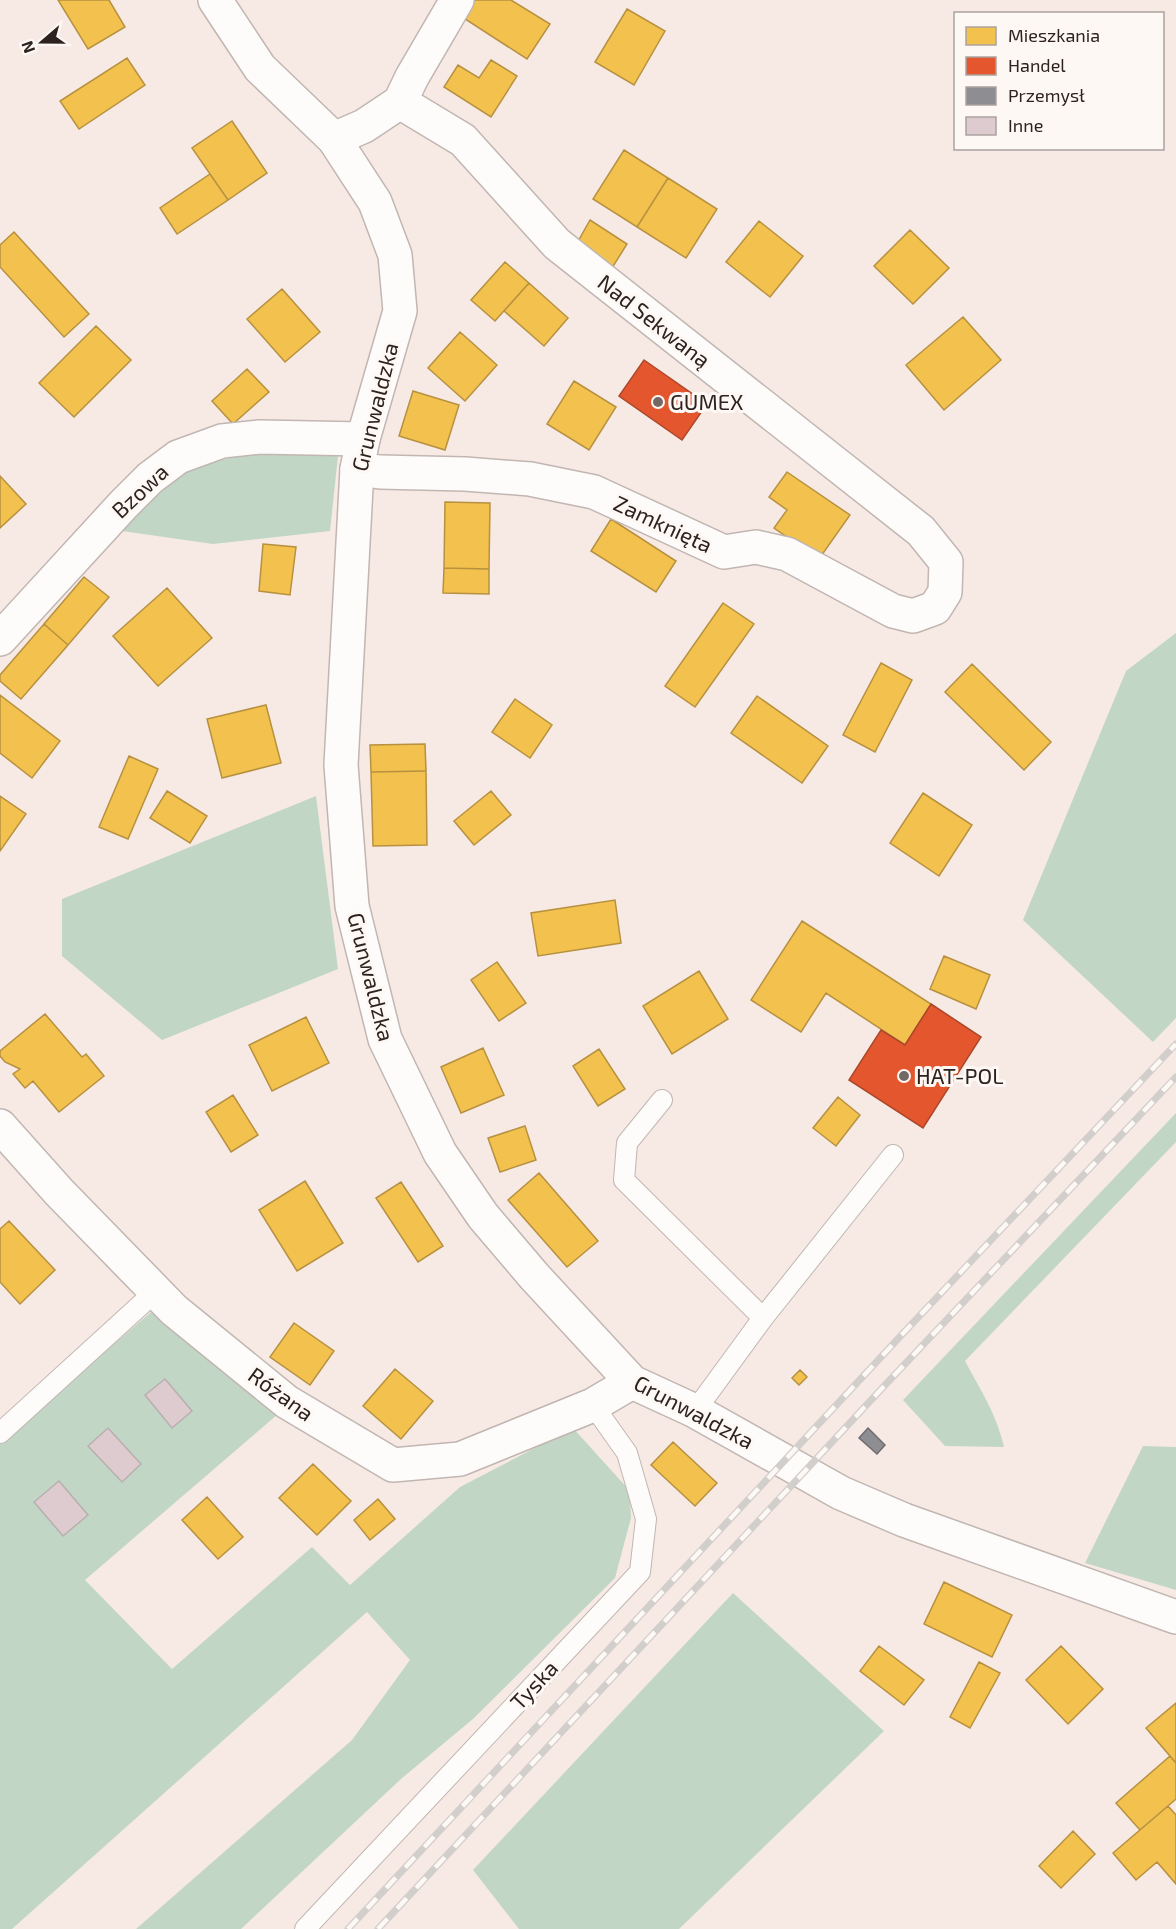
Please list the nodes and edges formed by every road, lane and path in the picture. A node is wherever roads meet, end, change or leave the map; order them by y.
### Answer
1 (215, 0) edge
2 (457, 0) edge
3 (400, 102) junction
4 (334, 139) junction
5 (360, 454) junction
6 (945, 592) joint
7 (0, 639) edge
8 (662, 1100) dead end
9 (0, 1126) edge
10 (892, 1155) dead end
11 (156, 1291) junction
12 (763, 1318) junction
13 (632, 1382) junction
14 (594, 1405) junction
15 (695, 1411) junction
16 (0, 1433) edge
17 (1176, 1617) edge
18 (305, 1929) edge

1 - 4 street, Grunwaldzka
2 - 3 street
3 - 4 street
3 - 6 street, Nad Sekwaną
4 - 5 street, Grunwaldzka
5 - 6 street, Zamknięta
5 - 7 street, Bzowa
5 - 13 street, Grunwaldzka
8 - 12 lane
9 - 11 street, Różana
10 - 12 lane
11 - 14 street, Różana
11 - 16 lane
12 - 15 lane
13 - 14 street, Różana
13 - 15 street, Grunwaldzka
14 - 18 lane, Tyska
15 - 17 street, Grunwaldzka

